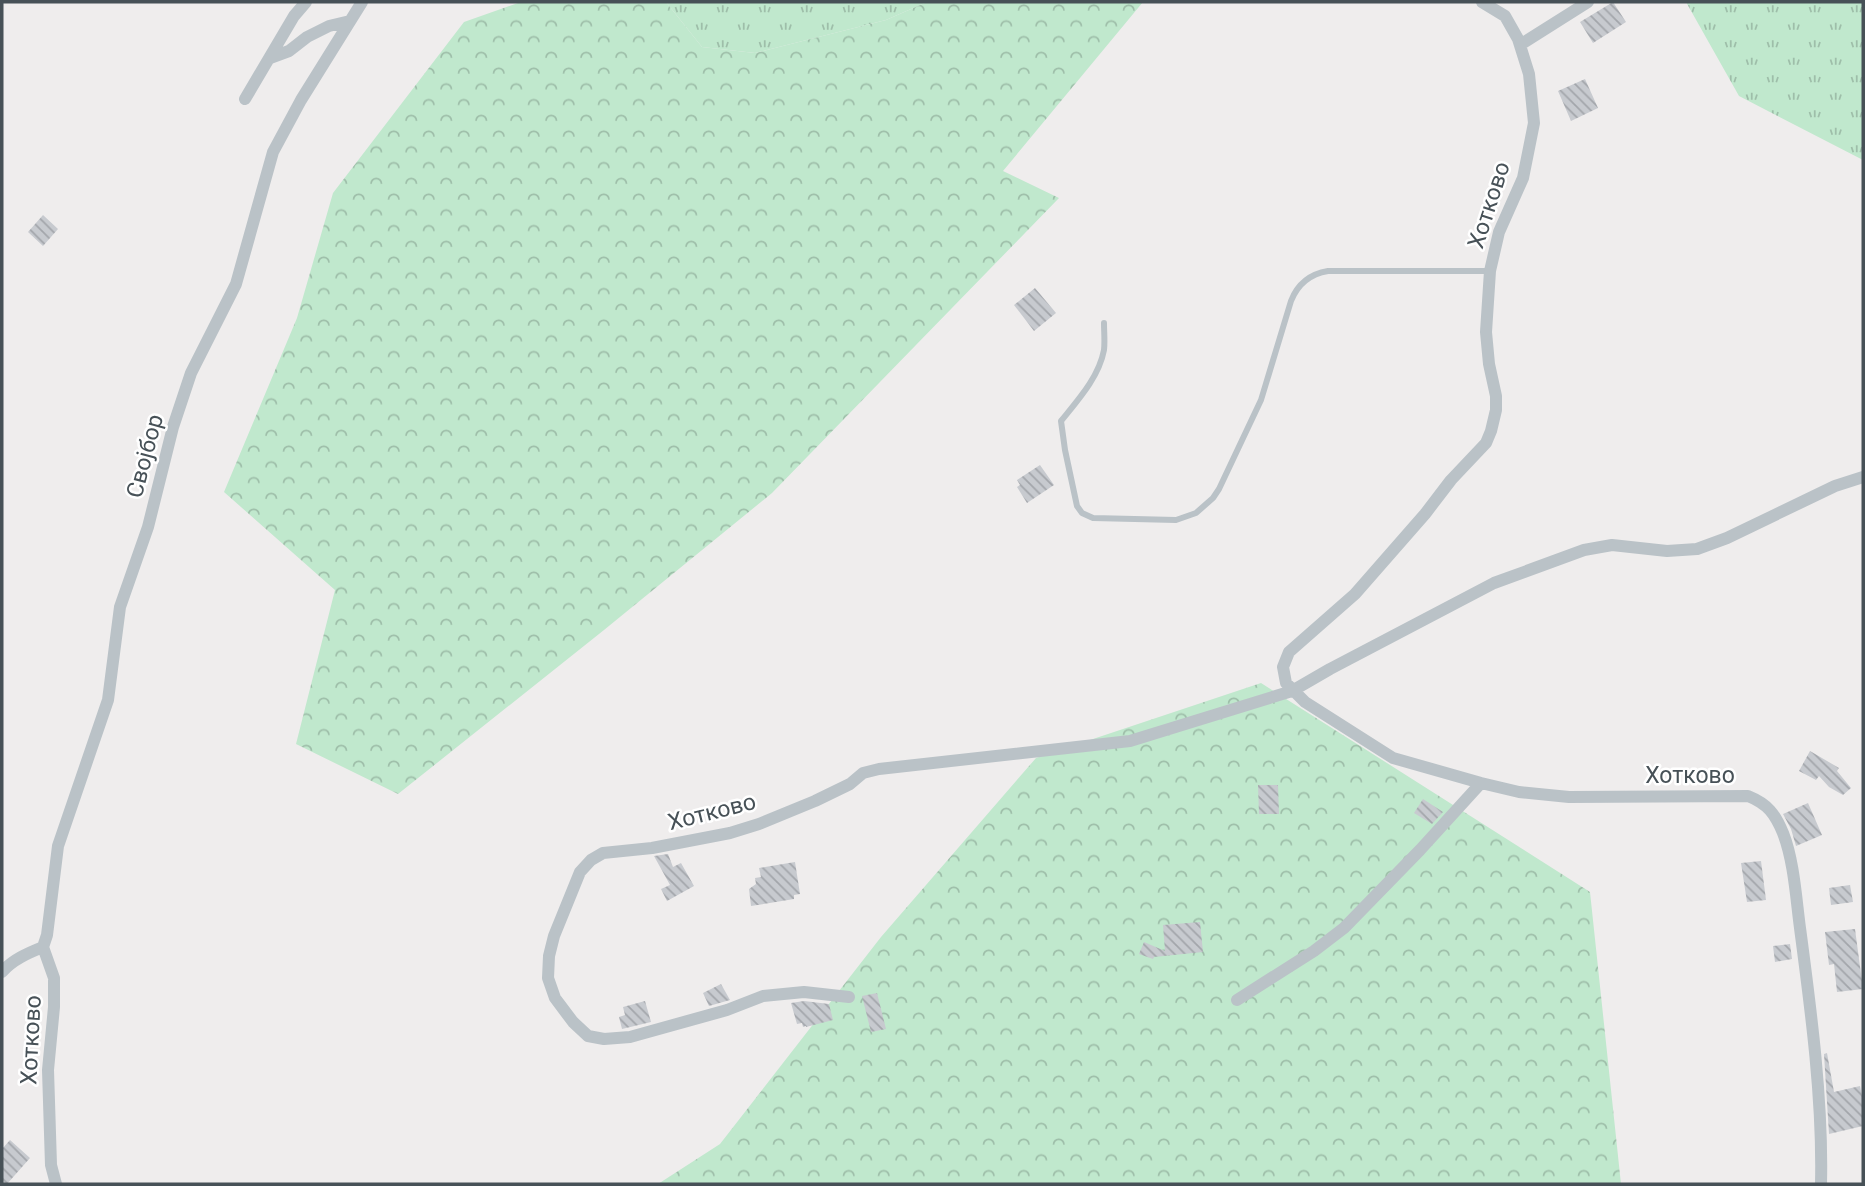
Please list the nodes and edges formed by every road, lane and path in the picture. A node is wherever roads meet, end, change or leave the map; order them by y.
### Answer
1 (306, 2) edge
2 (362, 2) edge
3 (1482, 2) edge
4 (1588, 2) edge
5 (350, 21) junction
6 (1520, 45) junction
7 (270, 58) junction
8 (245, 99) dead end
9 (1490, 271) junction
10 (1104, 323) dead end
11 (1863, 477) edge
12 (1293, 691) junction
13 (1481, 783) junction
14 (43, 947) junction
15 (2, 972) edge
16 (849, 998) dead end
17 (1237, 1000) dead end
18 (56, 1184) edge
19 (1821, 1184) edge

1 - 7 street
2 - 5 street, Својбор
3 - 6 street, Хотково
4 - 6 street
5 - 7 street
5 - 14 street, Својбор
6 - 9 street, Хотково
7 - 8 street
9 - 10 lane
9 - 12 street, Хотково
11 - 12 street, Хотково
12 - 13 street, Хотково
12 - 16 street, Хотково
13 - 17 street
13 - 19 street, Хотково
14 - 15 street, Хотково
14 - 18 street, Хотково

